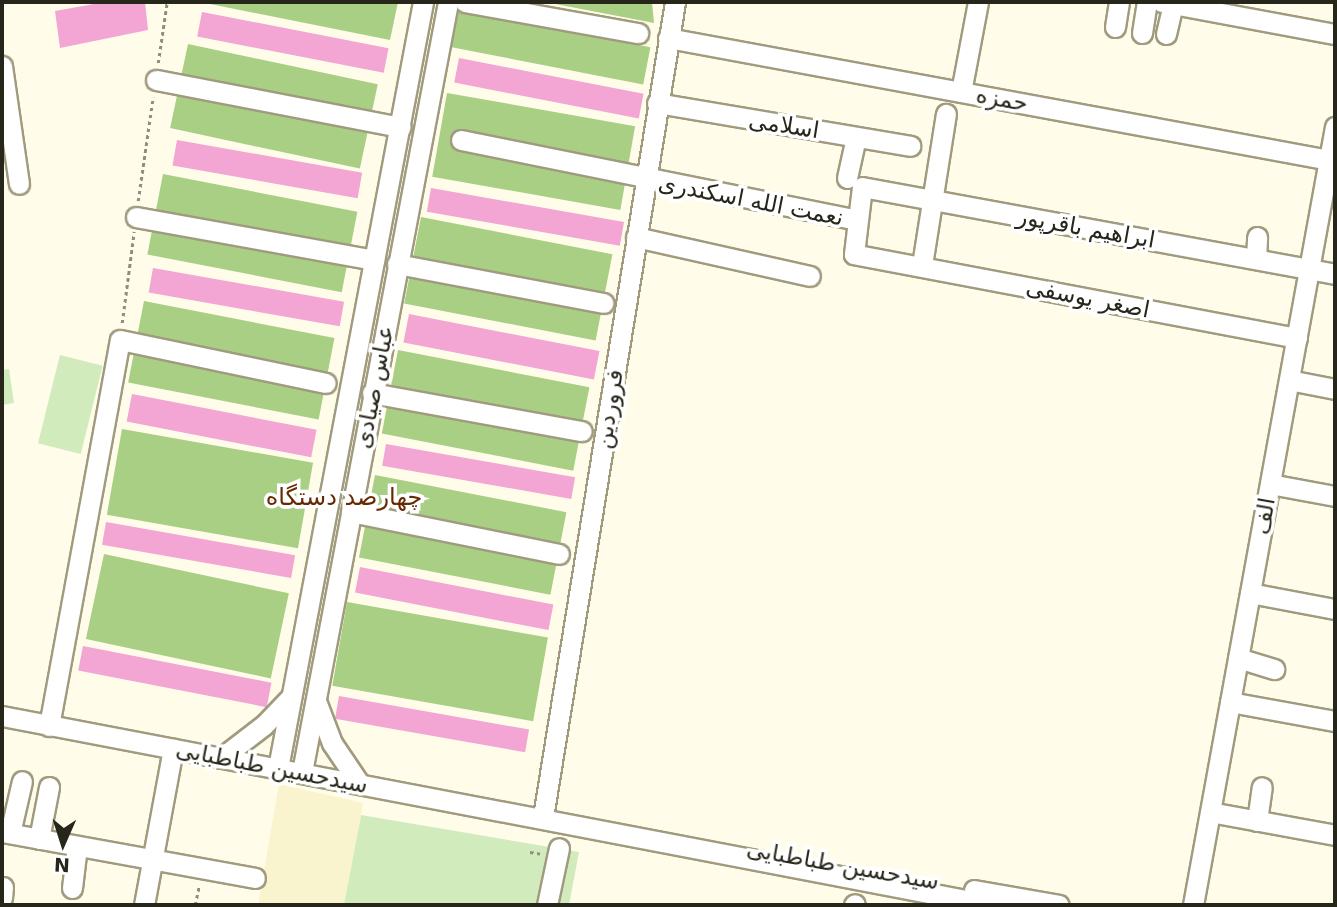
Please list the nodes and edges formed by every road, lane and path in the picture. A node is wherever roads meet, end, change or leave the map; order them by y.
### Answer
1 (167, 2) edge
2 (423, 2) edge
3 (448, 2) edge
4 (465, 2) edge
5 (675, 2) edge
6 (978, 2) edge
7 (1119, 2) edge
8 (1147, 2) edge
9 (1168, 3) edge
10 (1115, 27) dead end
11 (638, 33) dead end
12 (1142, 33) dead end
13 (1166, 34) dead end
14 (1335, 34) edge
15 (668, 38) junction
16 (2, 66) edge
17 (156, 80) junction
18 (961, 92) junction
19 (657, 103) junction
20 (946, 114) dead end
21 (401, 127) junction
22 (1335, 127) edge
23 (856, 137) junction
24 (461, 140) dead end
25 (910, 146) dead end
26 (1332, 160) edge
27 (645, 179) junction
28 (855, 183) junction
29 (19, 184) dead end
30 (932, 200) junction
31 (136, 217) junction
32 (857, 220) junction
33 (636, 237) junction
34 (1257, 237) dead end
35 (1256, 259) junction
36 (374, 260) junction
37 (397, 264) junction
38 (922, 265) junction
39 (1309, 269) junction
40 (1335, 274) edge
41 (810, 276) dead end
42 (603, 303) dead end
43 (1297, 338) junction
44 (120, 340) junction
45 (1289, 380) junction
46 (326, 383) dead end
47 (1335, 389) edge
48 (372, 393) junction
49 (582, 431) dead end
50 (1270, 484) junction
51 (1335, 496) edge
52 (351, 512) junction
53 (559, 554) dead end
54 (1250, 593) junction
55 (1335, 609) edge
56 (1238, 658) junction
57 (1274, 669) dead end
58 (293, 694) junction
59 (315, 697) junction
60 (1230, 702) junction
61 (2, 716) edge
62 (1335, 721) edge
63 (49, 726) junction
64 (173, 749) junction
65 (221, 758) junction
66 (278, 768) junction
67 (302, 772) junction
68 (22, 781) dead end
69 (359, 783) junction
70 (49, 787) dead end
71 (1262, 787) dead end
72 (563, 794) dead end
73 (1210, 813) junction
74 (543, 817) junction
75 (1257, 821) junction
76 (616, 830) junction
77 (6, 832) edge
78 (1335, 835) edge
79 (39, 839) junction
80 (77, 846) junction
81 (559, 848) dead end
82 (153, 860) junction
83 (202, 869) junction
84 (255, 878) dead end
85 (72, 888) dead end
86 (144, 905) edge
87 (195, 905) edge
88 (547, 905) edge
89 (992, 905) edge
90 (1059, 905) edge
91 (1193, 905) edge

1 - 17 path
2 - 21 street, عباس صیادی
3 - 37 street, عباس صیادی
4 - 11 street
5 - 15 street, فروردین
6 - 18 street
7 - 10 street
8 - 12 street
9 - 13 street
9 - 14 street
15 - 18 street, حمزه
15 - 19 street, فروردین
16 - 29 street
17 - 21 street
17 - 31 path
18 - 26 street, حمزه
19 - 23 street, اسلامی
19 - 27 street, فروردین
20 - 30 street
21 - 36 street, عباس صیادی
22 - 26 street, الف
23 - 25 street, اسلامی
23 - 28 street
24 - 27 street, نعمت الله اسکندری
26 - 39 street, الف
27 - 32 street, نعمت الله اسکندری
27 - 33 street, فروردین
28 - 30 street, ابراهیم باقرپور
28 - 32 street
30 - 35 street, ابراهیم باقرپور
30 - 38 street
31 - 36 street
31 - 44 path
32 - 38 street, اصغر یوسفی
33 - 41 street
33 - 74 street, فروردین
34 - 35 street
35 - 39 street, ابراهیم باقرپور
36 - 58 street, عباس صیادی
37 - 42 street
37 - 48 street, عباس صیادی
38 - 43 street, اصغر یوسفی
39 - 40 street, ابراهیم باقرپور
39 - 43 street, الف
43 - 45 street, الف
44 - 46 street
44 - 63 street
45 - 47 street
45 - 50 street, الف
48 - 49 street
48 - 52 street, عباس صیادی
50 - 51 street
50 - 54 street, الف
52 - 53 street
52 - 59 street, عباس صیادی
54 - 55 street
54 - 56 street, الف
56 - 57 street
56 - 60 street, الف
58 - 65 street
58 - 66 street, عباس صیادی
59 - 67 street, عباس صیادی
59 - 69 street
60 - 62 street
60 - 73 street, الف
61 - 63 street, سیدحسین طباطبایی
63 - 64 street, سیدحسین طباطبایی
64 - 65 street, سیدحسین طباطبایی
64 - 82 street
65 - 66 street, سیدحسین طباطبایی
66 - 67 street, سیدحسین طباطبایی
67 - 69 street, سیدحسین طباطبایی
68 - 77 street
69 - 74 street, سیدحسین طباطبایی
70 - 79 street
71 - 75 street
72 - 74 street
73 - 75 street
73 - 91 street, الف
74 - 76 street, سیدحسین طباطبایی
75 - 78 street
76 - 89 street, سیدحسین طباطبایی
76 - 90 street, سیدحسین طباطبایی
77 - 79 street
79 - 80 street
80 - 82 street
80 - 85 street
81 - 88 street
82 - 83 street
82 - 86 street
83 - 84 street
83 - 87 path

